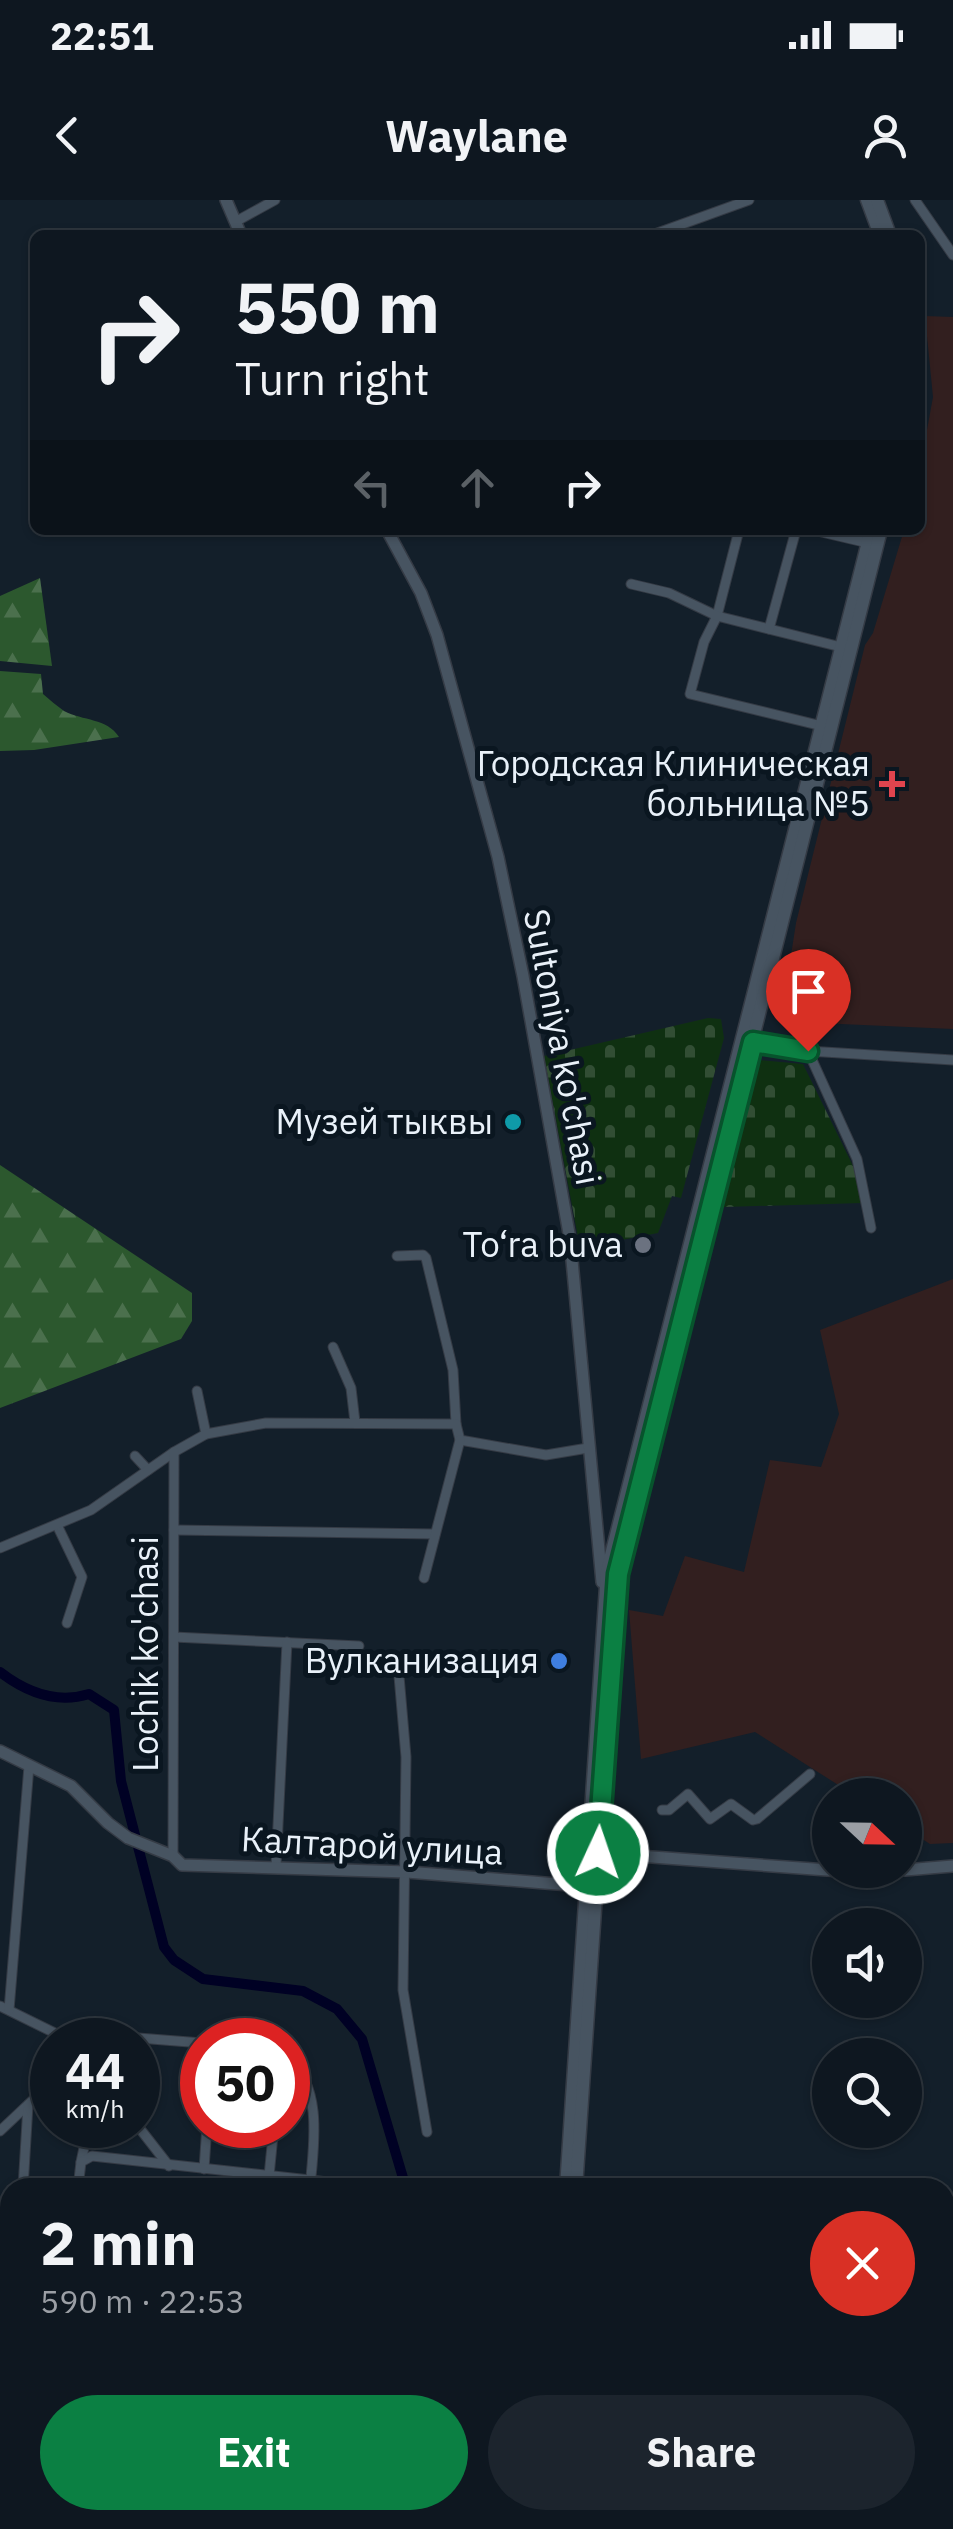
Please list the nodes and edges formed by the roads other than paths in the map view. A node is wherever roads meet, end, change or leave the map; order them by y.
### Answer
1 (226, 200) edge
2 (275, 200) edge
3 (749, 200) edge
4 (915, 200) edge
5 (872, 201) edge
6 (235, 222) junction
7 (239, 230) edge
8 (666, 230) edge
9 (879, 230) edge
10 (887, 230) edge
11 (953, 256) edge
12 (390, 535) edge
13 (738, 535) edge
14 (795, 535) edge
15 (880, 535) edge
16 (870, 537) edge
17 (631, 584) dead end
18 (717, 616) junction
19 (769, 629) junction
20 (842, 648) junction
21 (822, 726) junction
22 (748, 1040) junction
23 (808, 1051) junction
24 (953, 1060) edge
25 (871, 1228) dead end
26 (397, 1256) dead end
27 (333, 1348) dead end
28 (197, 1391) dead end
29 (355, 1422) junction
30 (456, 1424) junction
31 (206, 1434) junction
32 (460, 1440) junction
33 (588, 1448) junction
34 (174, 1452) junction
35 (135, 1456) dead end
36 (148, 1470) junction
37 (57, 1525) junction
38 (174, 1530) junction
39 (435, 1534) junction
40 (0, 1548) edge
41 (424, 1578) dead end
42 (603, 1592) junction
43 (66, 1623) dead end
44 (174, 1637) junction
45 (286, 1642) junction
46 (360, 1646) dead end
47 (399, 1676) dead end
48 (0, 1751) edge
49 (29, 1766) junction
50 (810, 1774) dead end
51 (662, 1810) dead end
52 (593, 1852) junction
53 (173, 1856) junction
54 (276, 1866) junction
55 (953, 1866) edge
56 (922, 1868) edge
57 (812, 1869) edge
58 (406, 1872) junction
59 (590, 1887) junction
60 (5, 2008) edge
61 (30, 2020) edge
62 (310, 2091) edge
63 (28, 2104) joint
64 (0, 2131) edge
65 (428, 2132) dead end
66 (84, 2148) edge
67 (155, 2148) edge
68 (205, 2148) edge
69 (272, 2148) edge
70 (81, 2162) junction
71 (169, 2166) junction
72 (204, 2170) junction
73 (269, 2176) junction
74 (24, 2178) edge
75 (79, 2178) edge
76 (273, 2178) edge
77 (310, 2178) edge
78 (567, 2178) edge
79 (576, 2178) edge

1 - 6 street
2 - 6 street
3 - 8 street
4 - 11 street
5 - 9 main road
5 - 10 main road
6 - 7 street
12 - 33 street, Sultoniya ko'chasi
13 - 18 street
14 - 19 street
15 - 22 main road
16 - 20 main road
17 - 18 street
18 - 19 street
18 - 21 street
19 - 20 street
20 - 21 main road
21 - 22 main road
22 - 23 street
22 - 42 main road
22 - 52 main road
23 - 24 street
23 - 25 street
26 - 30 street
27 - 29 street
28 - 31 street
29 - 30 street
29 - 31 street
30 - 32 street
31 - 34 street
32 - 33 street
32 - 39 street
33 - 42 street, Sultoniya ko'chasi
34 - 36 street
34 - 38 street, Lochik ko'chasi
35 - 36 street
36 - 37 street
37 - 40 street
37 - 43 street
38 - 39 street
38 - 44 street, Lochik ko'chasi
39 - 41 street
42 - 52 main road
44 - 45 street
44 - 53 street, Lochik ko'chasi
45 - 46 street
45 - 54 street
47 - 58 street
48 - 49 street, Калтарой улица
49 - 53 street, Калтарой улица
49 - 60 street
50 - 51 street
52 - 57 street
52 - 59 main road
53 - 54 street, Калтарой улица
54 - 58 street, Калтарой улица
55 - 56 street
58 - 59 street, Калтарой улица
58 - 65 street
59 - 78 main road
59 - 79 main road
60 - 61 street
62 - 77 street
63 - 64 street
63 - 74 street
66 - 70 street
67 - 71 street
68 - 72 street
69 - 73 street
70 - 71 street
70 - 75 street
71 - 72 street
72 - 73 street
73 - 76 street

